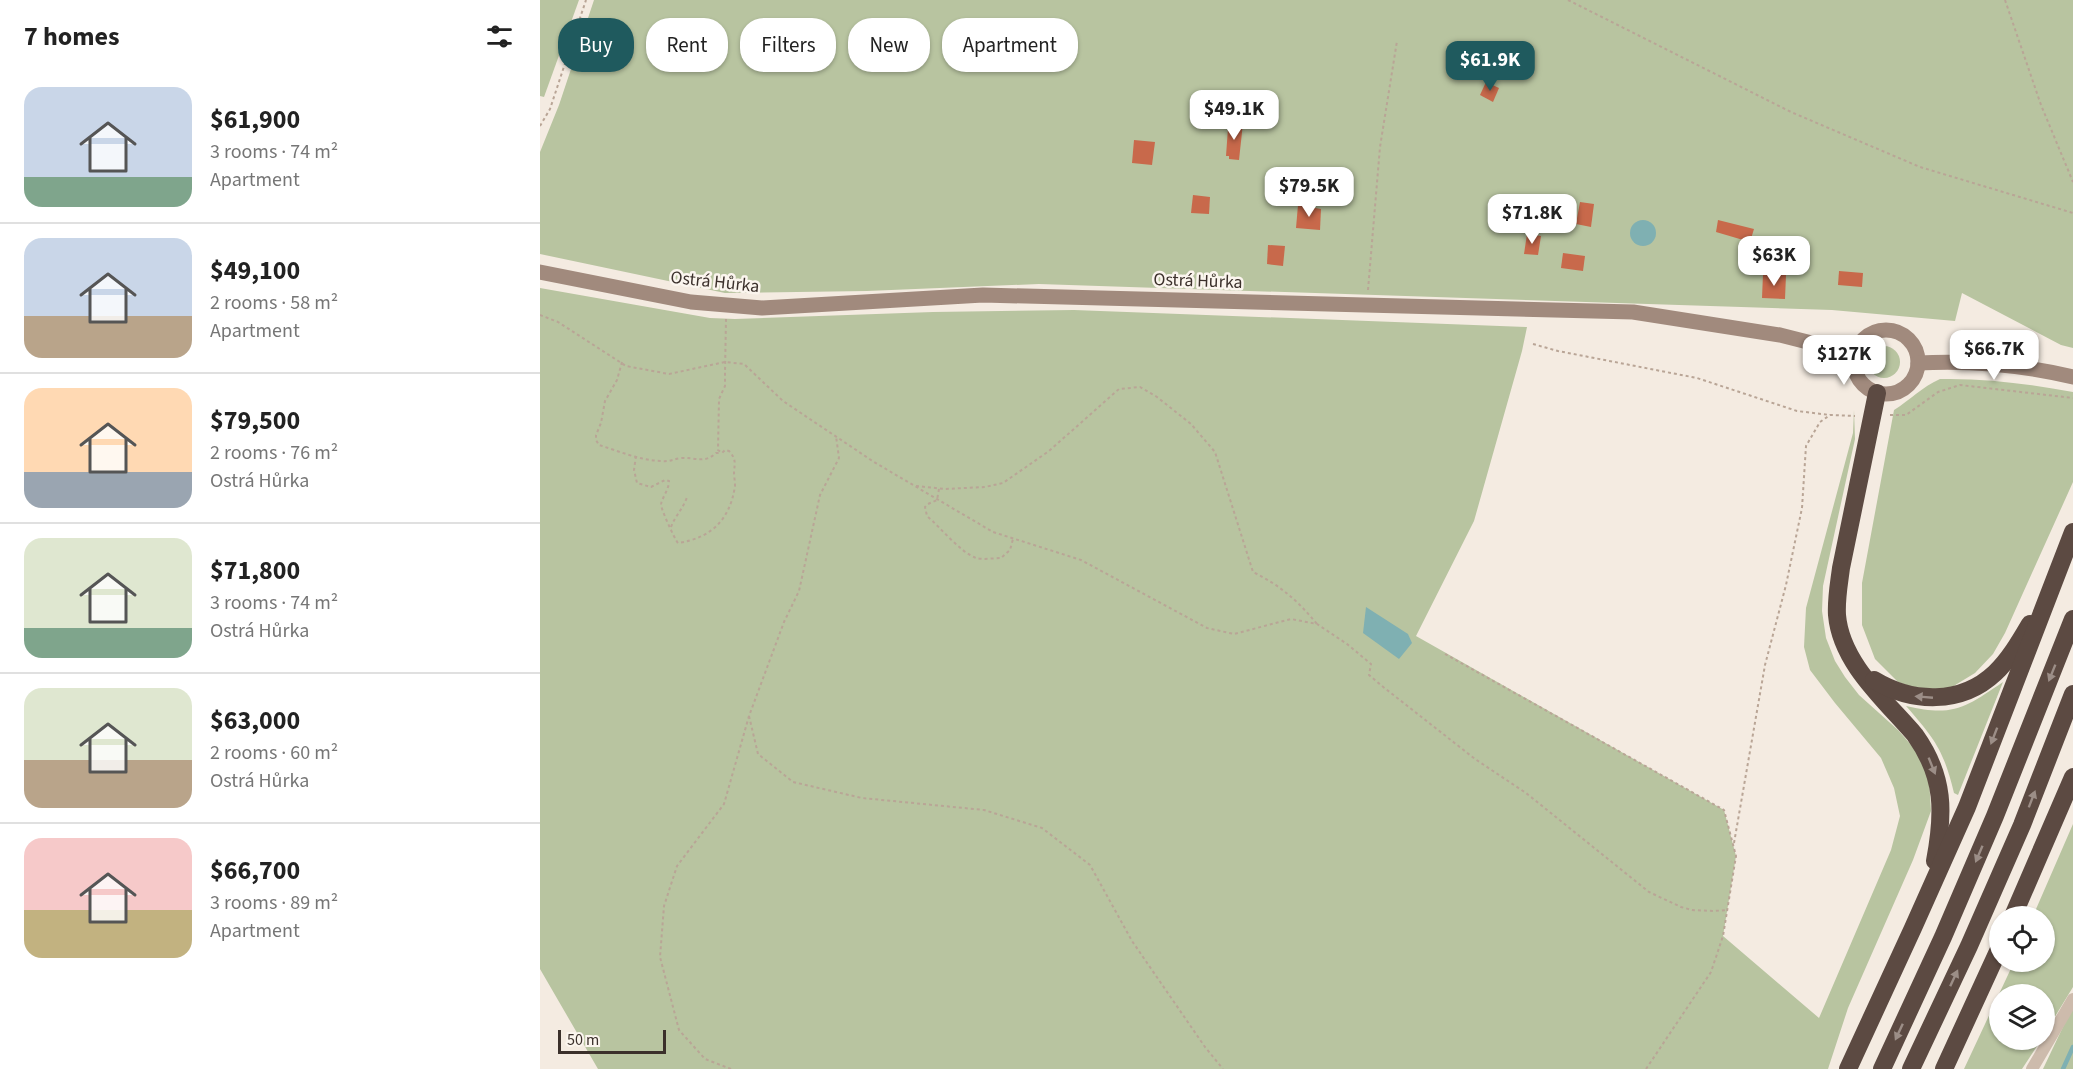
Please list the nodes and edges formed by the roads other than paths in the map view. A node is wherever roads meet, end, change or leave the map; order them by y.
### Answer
1 (540, 272) edge
2 (1855, 354) junction
3 (1918, 363) junction
4 (2073, 377) edge
5 (1877, 393) junction
6 (2073, 532) edge
7 (2054, 584) junction
8 (2073, 619) edge
9 (1859, 670) junction
10 (2073, 694) edge
11 (2073, 777) edge
12 (1929, 893) junction
13 (2017, 906) edge
14 (1989, 971) edge
15 (2073, 999) edge
16 (1848, 1069) edge
17 (1882, 1069) edge
18 (1911, 1069) edge
19 (1944, 1069) edge
20 (2032, 1069) edge

1 - 2 main road, Ostrá Hůrka
2 - 3 main road
2 - 5 main road
3 - 4 main road
3 - 5 main road
5 - 9 highway
6 - 7 highway
7 -> 9 highway
7 -> 12 highway
8 -> 17 highway
9 -> 12 highway
18 -> 10 highway
11 - 13 highway
12 - 16 highway
14 - 19 highway
15 - 20 street

